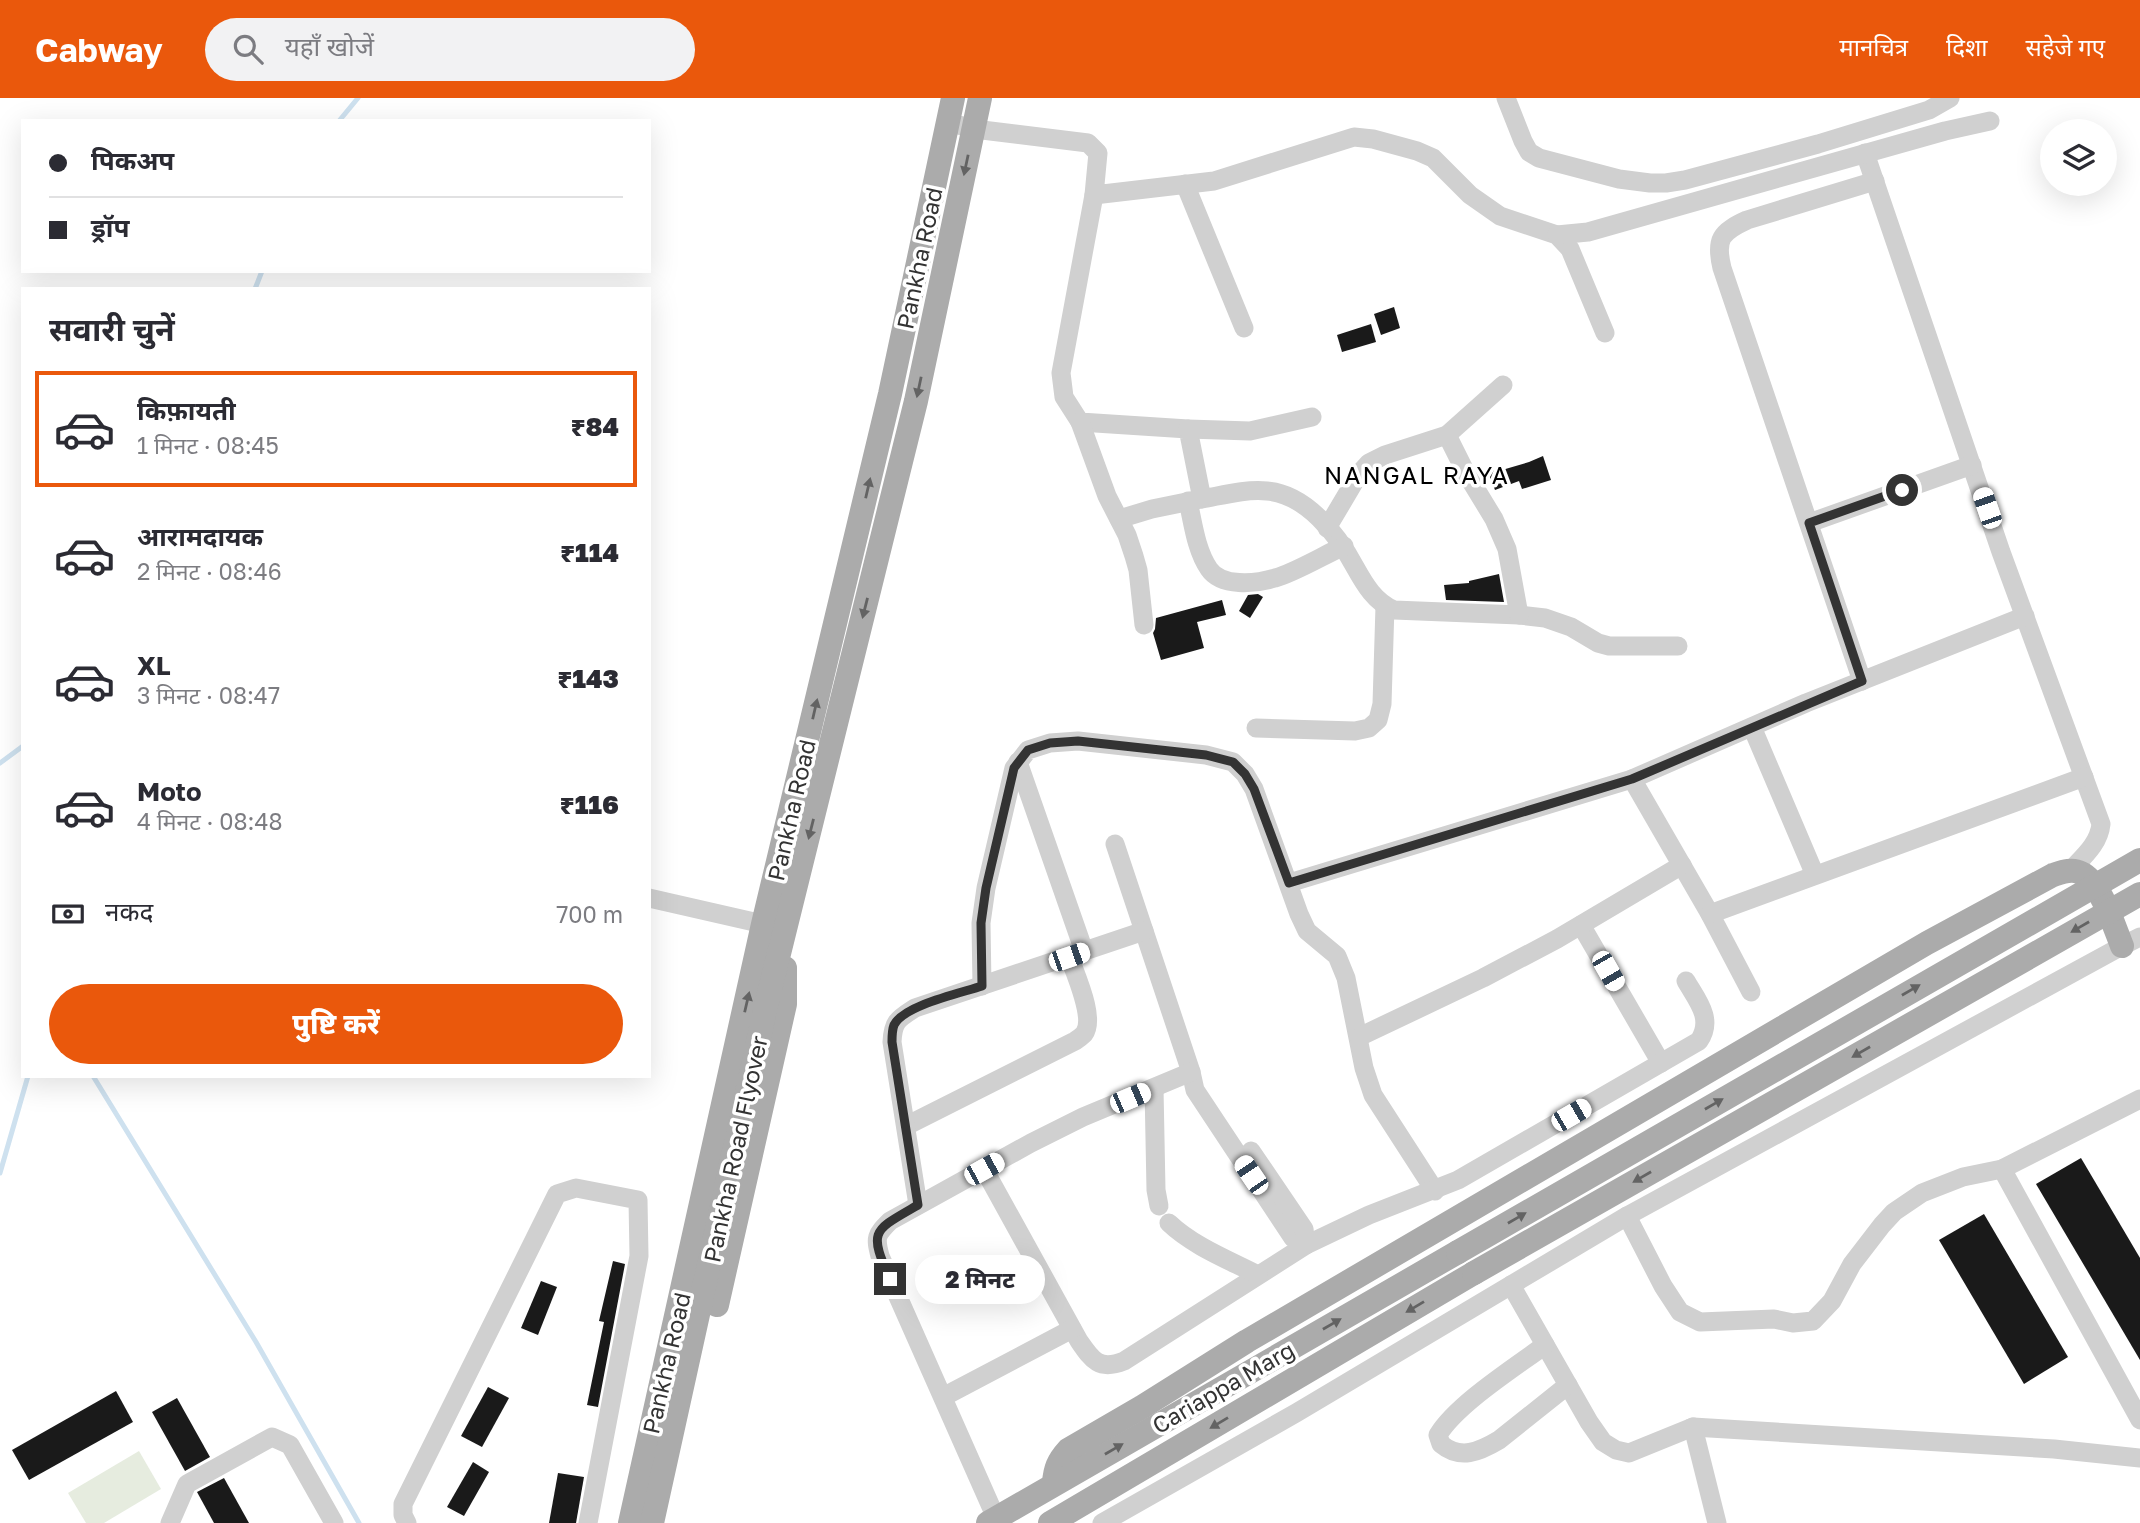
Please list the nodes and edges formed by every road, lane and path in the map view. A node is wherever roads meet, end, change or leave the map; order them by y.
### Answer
1 (980, 98) edge
2 (1506, 98) edge
3 (1950, 98) edge
4 (950, 110) edge
5 (1990, 121) dead end
6 (974, 129) junction
7 (1865, 153) junction
8 (1875, 181) junction
9 (1185, 184) junction
10 (1094, 195) junction
11 (1557, 236) junction
12 (1244, 328) dead end
13 (1605, 332) dead end
14 (1503, 385) dead end
15 (1312, 417) dead end
16 (1080, 422) junction
17 (1188, 429) junction
18 (1447, 435) junction
19 (1972, 465) junction
20 (1195, 500) junction
21 (1119, 519) junction
22 (1809, 523) junction
23 (1327, 528) junction
24 (1344, 546) junction
25 (1385, 606) junction
26 (1519, 615) junction
27 (2025, 616) junction
28 (1144, 625) dead end
29 (1678, 646) dead end
30 (1862, 681) junction
31 (1752, 727) junction
32 (1256, 728) dead end
33 (1018, 762) junction
34 (2084, 777) junction
35 (1632, 779) junction
36 (1115, 844) dead end
37 (2140, 860) edge
38 (1682, 865) junction
39 (2071, 870) junction
40 (1815, 875) junction
41 (1289, 883) junction
42 (2140, 894) edge
43 (651, 898) edge
44 (1710, 914) junction
45 (763, 924) junction
46 (1581, 925) junction
47 (1144, 931) junction
48 (784, 939) junction
49 (2131, 942) edge
50 (1077, 954) junction
51 (1686, 981) dead end
52 (982, 986) junction
53 (1751, 992) dead end
54 (1359, 1037) junction
55 (1661, 1063) junction
56 (1191, 1072) junction
57 (1154, 1088) junction
58 (2140, 1099) edge
59 (905, 1126) junction
60 (984, 1169) junction
61 (2003, 1169) junction
62 (1435, 1191) junction
63 (918, 1205) junction
64 (1159, 1206) dead end
65 (1627, 1216) junction
66 (1169, 1223) dead end
67 (1306, 1245) junction
68 (1258, 1275) junction
69 (1511, 1285) junction
70 (1072, 1329) junction
71 (1545, 1345) junction
72 (1568, 1385) junction
73 (943, 1397) junction
74 (2140, 1420) edge
75 (1693, 1427) junction
76 (2140, 1458) edge
77 (1055, 1483) junction
78 (992, 1520) edge
79 (170, 1523) edge
80 (334, 1523) edge
81 (407, 1523) edge
82 (589, 1523) edge
83 (630, 1523) edge
84 (652, 1523) edge
85 (668, 1523) edge
86 (1050, 1523) edge
87 (1102, 1523) edge
88 (1717, 1523) edge

1 - 6 main road, Pankha Road
2 - 3 street
4 - 6 street
45 -> 4 main road, Pankha Road
5 - 7 street
6 - 10 street
6 -> 48 main road, Pankha Road
7 - 8 street
7 - 11 street
8 - 19 street
8 - 22 street
9 - 10 street
9 - 11 street
9 - 12 street
10 - 16 street
11 - 13 street
14 - 18 street
15 - 17 street
16 - 17 street
16 - 21 street
17 - 20 street
18 - 23 street
18 - 26 street
19 - 22 street
19 - 27 street
20 - 21 street
20 - 23 street
20 - 24 street
21 - 28 street
22 - 30 street
23 - 24 street
24 - 25 street
25 - 26 street
25 - 32 street
26 - 29 street
27 - 30 street
27 - 34 street
30 - 31 street
31 - 35 street
31 - 40 street
33 - 41 street
33 - 50 street
33 - 52 street
34 - 39 street
34 - 40 street
35 - 38 street
35 - 41 street
36 - 47 street
77 -> 37 main road, Cariappa Marg, bridge
38 - 44 street
38 - 46 street
39 - 49 main road
39 - 77 main road
40 - 44 street
41 - 54 street
42 -> 86 main road, Cariappa Marg, bridge
43 - 45 street
44 - 53 street
83 -> 45 main road, Pankha Road
46 - 54 street
46 - 55 street
47 - 50 street
47 - 56 street
48 - 84 main road, Pankha Road Flyover
48 - 85 main road
49 - 65 street
50 - 52 street
50 - 59 street
51 - 55 street
52 - 59 street
54 - 62 street
55 - 62 street
56 - 57 street
56 - 67 street
57 - 60 street
57 - 64 street
58 - 61 street
59 - 63 street
60 - 63 street
60 - 70 street
61 - 65 street
61 - 74 street
62 - 67 street
63 - 73 street
65 - 69 street
66 - 68 street
67 - 68 street
68 - 70 street
69 - 71 street
69 - 87 street
70 - 73 street
71 - 72 street
71 - 72 street
72 - 75 street
73 - 78 street
75 - 76 street
75 - 88 street
77 - 78 main road, Cariappa Marg
79 - 80 street
81 - 82 street

